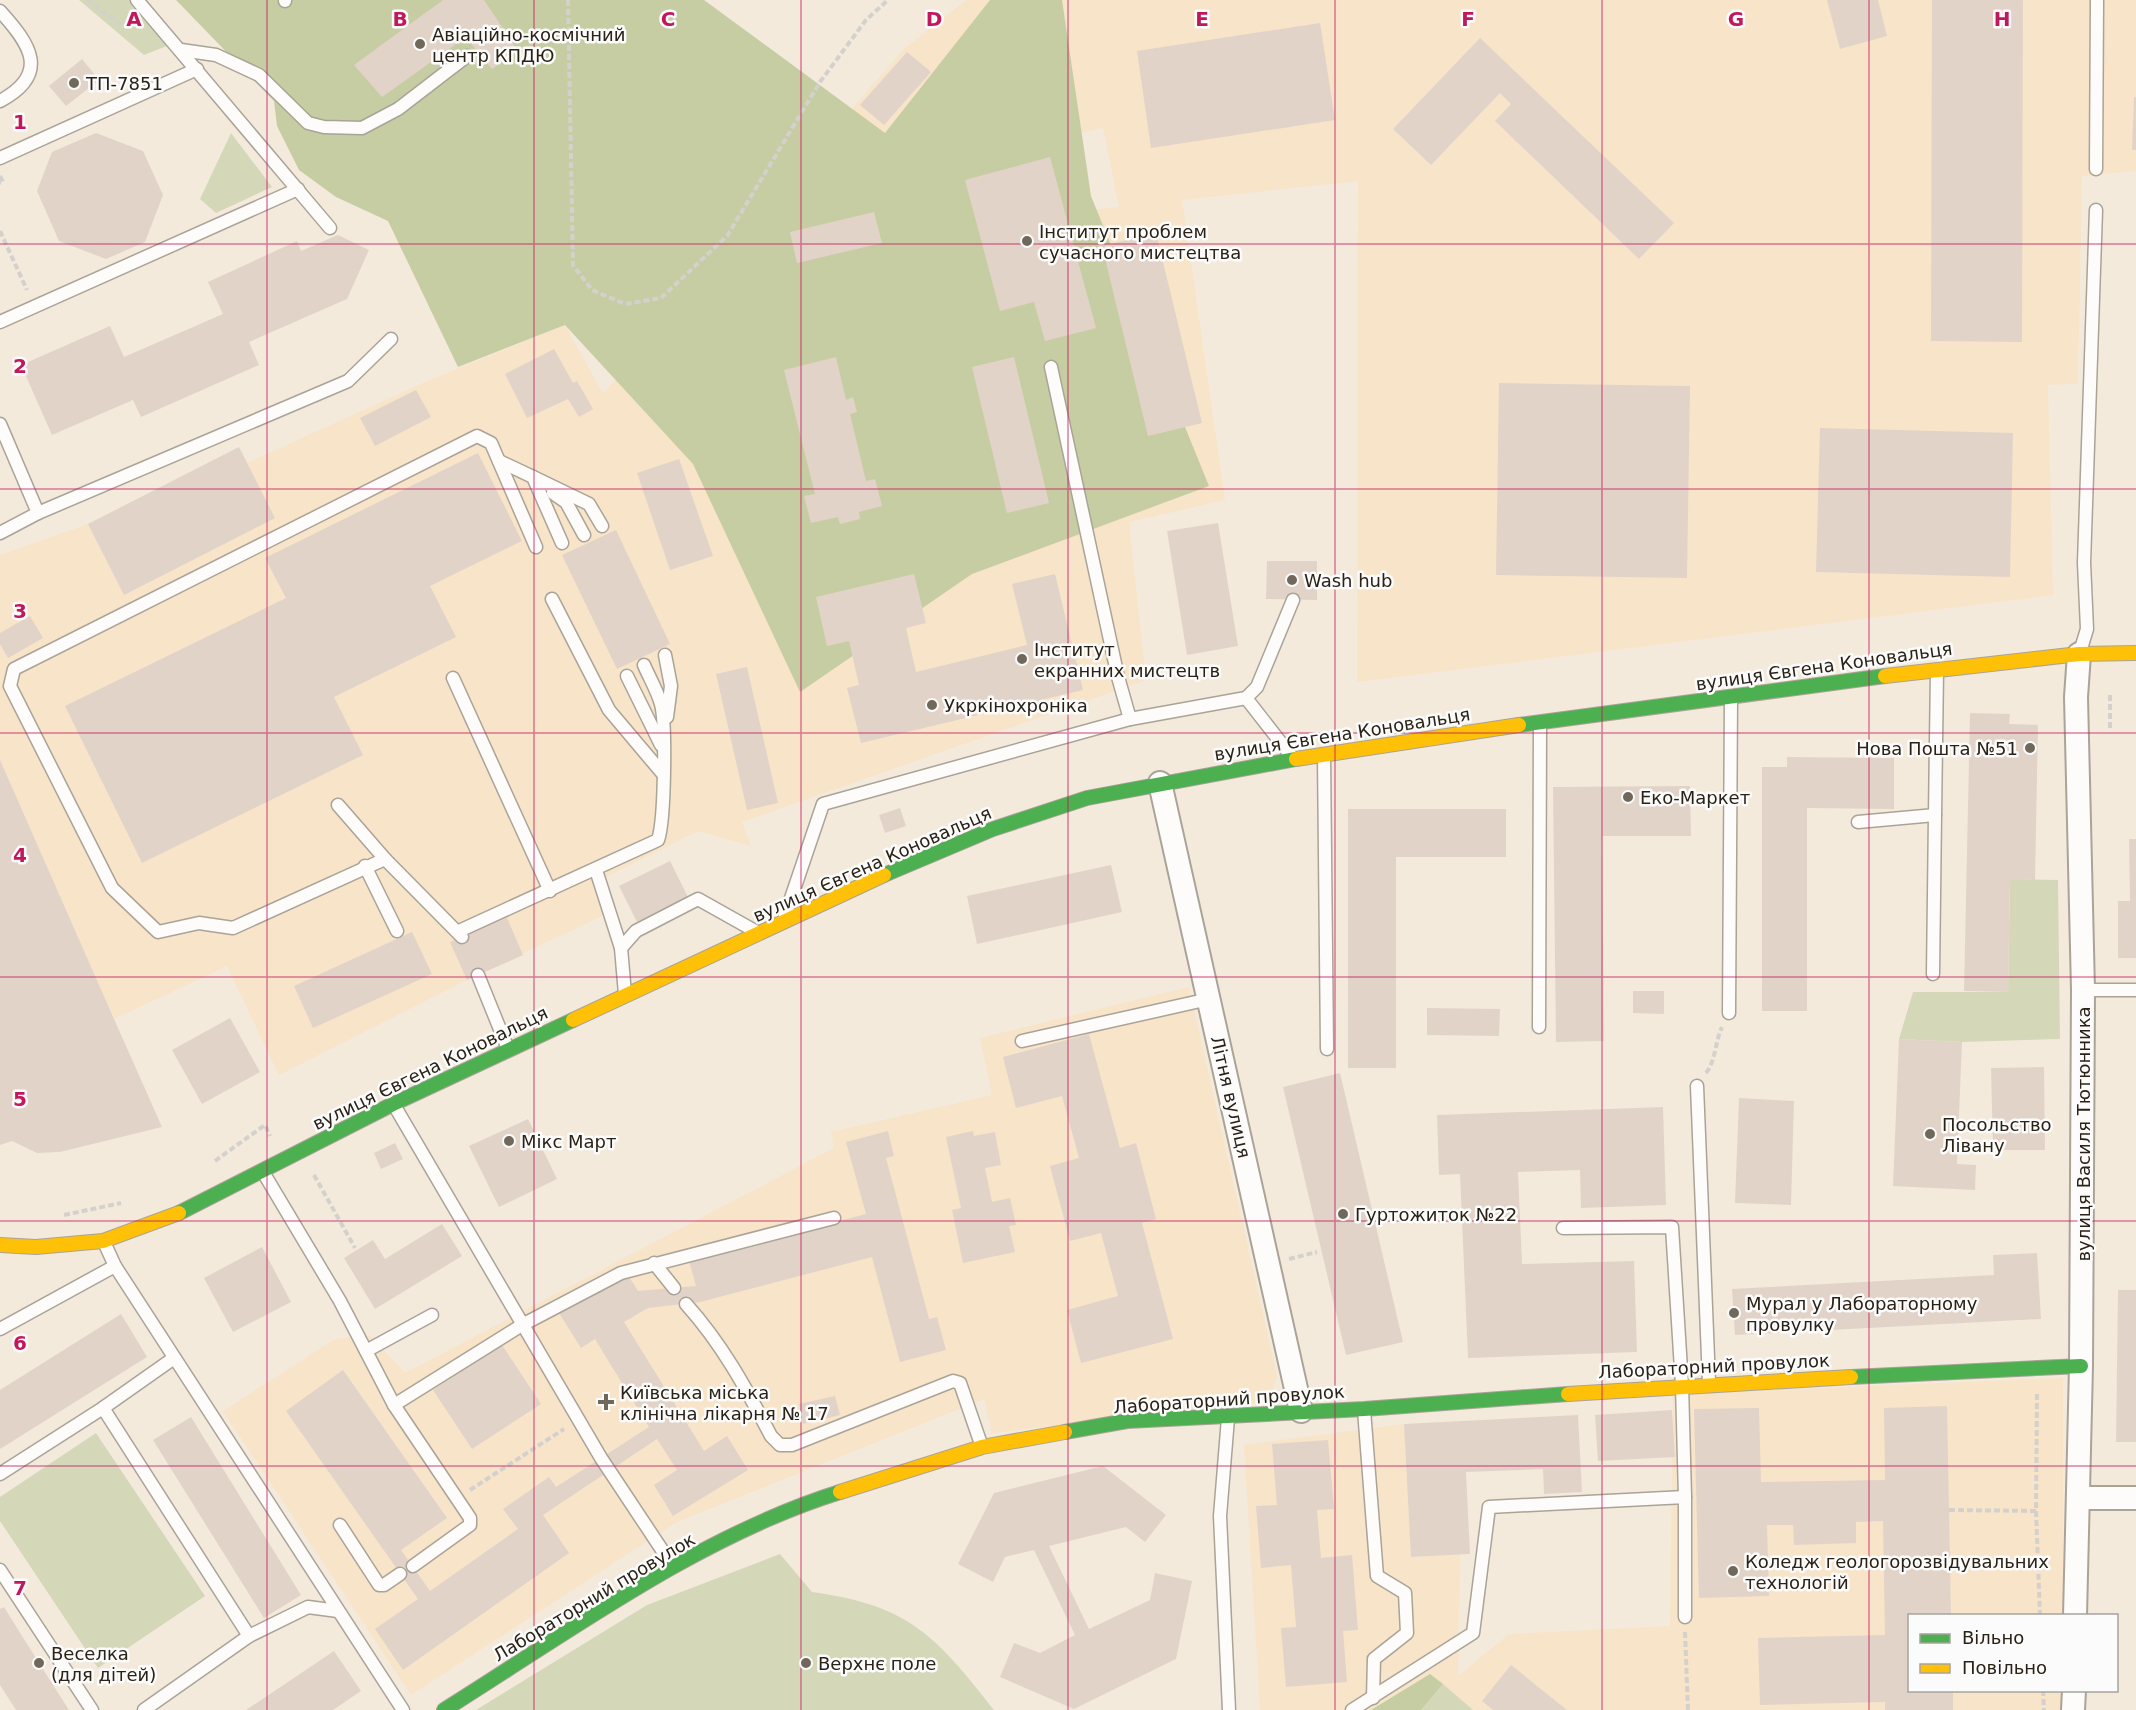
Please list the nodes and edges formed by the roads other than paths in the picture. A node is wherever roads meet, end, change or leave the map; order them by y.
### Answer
1 (136, 0) edge
2 (2097, 0) edge
3 (0, 11) edge
4 (181, 50) junction
5 (467, 56) dead end
6 (197, 69) junction
7 (0, 101) edge
8 (0, 158) edge
9 (2096, 169) dead end
10 (298, 189) junction
11 (2096, 210) dead end
12 (330, 228) dead end
13 (0, 322) edge
14 (391, 339) dead end
15 (1051, 367) dead end
16 (0, 424) edge
17 (499, 461) junction
18 (533, 477) junction
19 (38, 513) junction
20 (602, 526) dead end
21 (0, 533) edge
22 (584, 534) dead end
23 (562, 543) dead end
24 (536, 547) dead end
25 (552, 599) dead end
26 (1293, 600) dead end
27 (2136, 653) edge
28 (2079, 654) junction
29 (665, 655) dead end
30 (644, 664) dead end
31 (1937, 669) junction
32 (627, 676) dead end
33 (453, 678) dead end
34 (1731, 697) junction
35 (1246, 698) junction
36 (1130, 719) junction
37 (1539, 722) junction
38 (663, 748) junction
39 (1324, 754) junction
40 (1293, 759) junction
41 (663, 774) junction
42 (1160, 783) junction
43 (338, 806) dead end
44 (1935, 815) junction
45 (1858, 822) dead end
46 (385, 859) junction
47 (365, 866) junction
48 (596, 870) junction
49 (550, 891) junction
50 (783, 923) junction
51 (397, 931) dead end
52 (759, 933) junction
53 (621, 948) junction
54 (1933, 974) dead end
55 (478, 975) dead end
56 (2083, 990) junction
57 (2136, 990) edge
58 (625, 996) junction
59 (1209, 999) junction
60 (1729, 1013) road end
61 (1539, 1027) dead end
62 (1022, 1041) dead end
63 (1327, 1049) dead end
64 (509, 1050) junction
65 (1697, 1086) road end
66 (393, 1104) junction
67 (262, 1169) junction
68 (834, 1218) dead end
69 (1563, 1228) dead end
70 (103, 1241) junction
71 (0, 1245) edge
72 (654, 1263) junction
73 (115, 1266) junction
74 (674, 1288) dead end
75 (686, 1304) dead end
76 (432, 1315) dead end
77 (522, 1325) junction
78 (0, 1329) edge
79 (366, 1351) junction
80 (174, 1358) junction
81 (2081, 1366) junction
82 (1709, 1383) junction
83 (1682, 1385) junction
84 (394, 1405) junction
85 (103, 1408) junction
86 (1364, 1408) junction
87 (1301, 1411) junction
88 (1229, 1415) junction
89 (982, 1447) junction
90 (0, 1474) edge
91 (1685, 1497) junction
92 (2078, 1498) junction
93 (2136, 1498) edge
94 (340, 1525) dead end
95 (413, 1566) dead end
96 (673, 1566) junction
97 (0, 1570) edge
98 (400, 1574) dead end
99 (338, 1611) junction
100 (2075, 1614) edge
101 (1685, 1617) road end
102 (249, 1636) junction
103 (2074, 1692) edge
104 (1373, 1698) junction
105 (92, 1710) edge
106 (144, 1710) edge
107 (403, 1710) edge
108 (444, 1710) edge
109 (1229, 1710) edge
110 (1352, 1710) edge
111 (2073, 1710) edge

1 - 4 lane
2 - 9 lane
3 - 7 lane
4 - 5 lane
4 - 6 lane
6 - 8 lane
6 - 10 lane
10 - 12 lane
10 - 13 lane
11 - 28 lane
14 - 19 lane
15 - 36 lane
16 - 19 lane
17 - 18 lane
17 - 24 lane
17 - 47 lane
18 - 20 lane
18 - 22 lane
18 - 23 lane
19 - 21 lane
25 - 41 lane
26 - 35 lane
27 - 28 main road, вулиця Євгена Коновальця
28 - 31 main road, вулиця Євгена Коновальця
28 - 56 street, вулиця Василя Тютюнника
29 - 38 lane
30 - 38 lane
31 - 34 main road, вулиця Євгена Коновальця
31 - 44 lane
32 - 38 lane
33 - 49 lane
34 - 37 main road, вулиця Євгена Коновальця
34 - 60 lane
35 - 36 lane
35 - 40 lane
36 - 50 lane
37 - 39 main road, вулиця Євгена Коновальця
37 - 61 lane
38 - 41 lane
39 - 40 main road, вулиця Євгена Коновальця
39 - 63 lane
40 - 42 main road, вулиця Євгена Коновальця
41 - 48 lane
42 - 50 main road, вулиця Євгена Коновальця
42 - 59 street, Літня вулиця
43 - 46 lane
44 - 45 lane
44 - 54 lane
46 - 47 lane
46 - 49 lane
47 - 51 lane
48 - 49 lane
48 - 53 lane
50 - 52 main road, вулиця Євгена Коновальця
52 - 53 lane
52 - 58 main road, вулиця Євгена Коновальця
53 - 58 lane
55 - 64 lane
56 - 57 lane
56 - 81 street, вулиця Василя Тютюнника
58 - 64 main road, вулиця Євгена Коновальця
59 - 62 lane
59 - 87 street, Літня вулиця
64 - 66 main road, вулиця Євгена Коновальця
65 - 82 lane
66 - 67 main road, вулиця Євгена Коновальця
66 - 77 lane
67 - 70 main road, вулиця Євгена Коновальця
67 - 79 lane
68 - 72 lane
69 - 83 lane
70 - 71 main road, вулиця Євгена Коновальця
70 - 73 lane
72 - 74 lane
72 - 77 lane
73 - 78 lane
73 - 80 lane
75 - 89 lane
76 - 79 lane
77 - 84 lane
77 - 96 lane
79 - 84 lane
80 - 85 lane
80 - 99 lane
81 - 82 main road, Лабораторний провулок
81 - 92 street, вулиця Василя Тютюнника
82 - 83 main road, Лабораторний провулок
83 - 86 main road, Лабораторний провулок
83 - 91 lane
84 - 95 lane
85 - 90 lane
85 - 102 lane
86 - 87 main road, Лабораторний провулок
86 - 104 lane
87 - 88 main road, Лабораторний провулок
88 - 89 main road, Лабораторний провулок
88 - 109 lane
89 - 96 main road, Лабораторний провулок
91 - 101 lane
91 - 104 lane
92 - 93 street
92 - 100 street, вулиця Василя Тютюнника
94 - 98 lane
96 - 108 main road, Лабораторний провулок
97 - 105 lane
99 - 102 lane
99 - 107 lane
102 - 106 lane
103 - 111 street
104 - 110 lane

